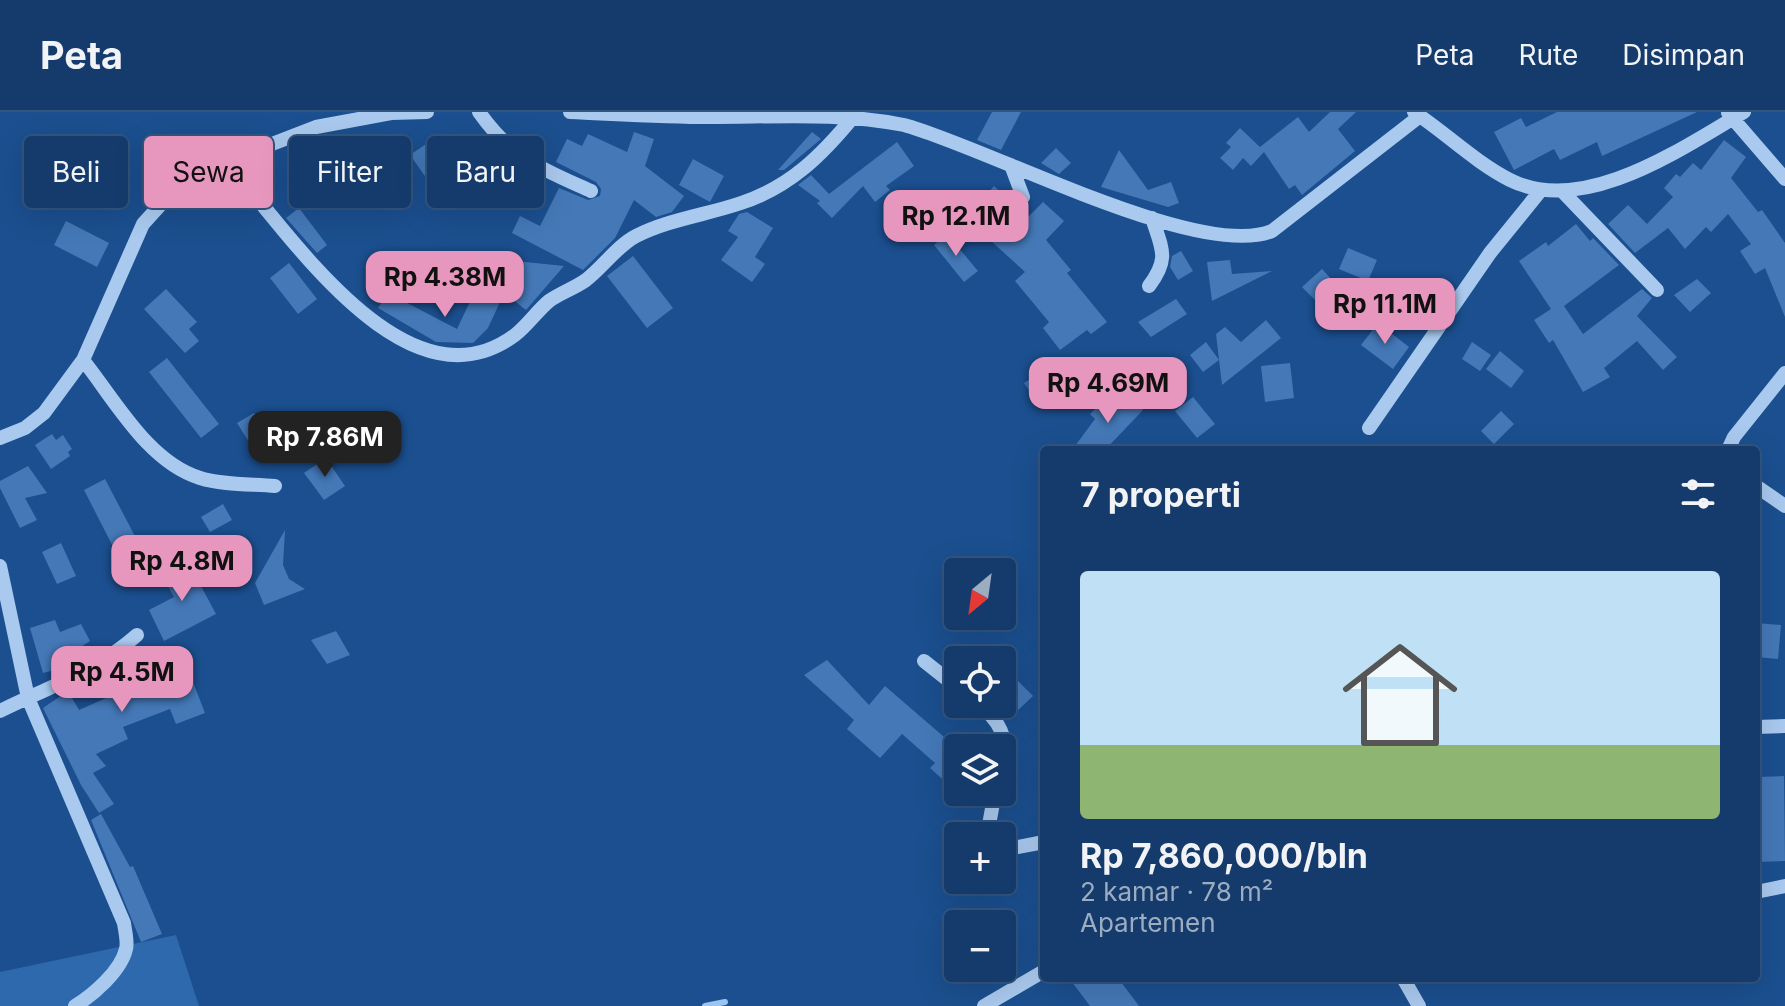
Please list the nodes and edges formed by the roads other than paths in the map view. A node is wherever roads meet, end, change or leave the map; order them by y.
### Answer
1 (427, 112) edge
2 (479, 112) edge
3 (570, 112) edge
4 (390, 113) edge
5 (1417, 114) edge
6 (1735, 114) edge
7 (854, 116) junction
8 (273, 144) edge
9 (1011, 165) junction
10 (1785, 179) edge
11 (1541, 190) junction
12 (591, 191) dead end
13 (1562, 191) junction
14 (1023, 197) dead end
15 (157, 208) edge
16 (264, 208) edge
17 (1152, 218) junction
18 (1149, 286) dead end
19 (1657, 290) dead end
20 (83, 360) junction
21 (1785, 373) edge
22 (1369, 428) dead end
23 (0, 438) edge
24 (1730, 446) edge
25 (275, 486) dead end
26 (1760, 489) edge
27 (1785, 506) edge
28 (0, 566) edge
29 (137, 635) dead end
30 (924, 661) dead end
31 (944, 677) edge
32 (28, 698) junction
33 (0, 711) edge
34 (1785, 726) edge
35 (1760, 727) edge
36 (1040, 843) edge
37 (1016, 847) edge
38 (1785, 886) edge
39 (1760, 891) edge
40 (1040, 973) edge
41 (1405, 982) edge
42 (75, 1006) edge
43 (984, 1006) edge
44 (1419, 1006) edge

1 - 4 street
2 - 12 street
3 - 7 street
4 - 8 street
5 - 11 street
5 - 17 street
6 - 10 street
6 - 13 street
7 - 9 street
7 - 16 street
9 - 14 street
9 - 17 street
11 - 13 street
11 - 22 street
13 - 19 street
15 - 20 street
17 - 18 street
20 - 23 street
20 - 25 street
21 - 24 street
26 - 27 street
28 - 32 street
29 - 32 street
30 - 31 street
32 - 33 street
32 - 42 street
34 - 35 street
36 - 37 street
38 - 39 street
40 - 43 street
41 - 44 street

